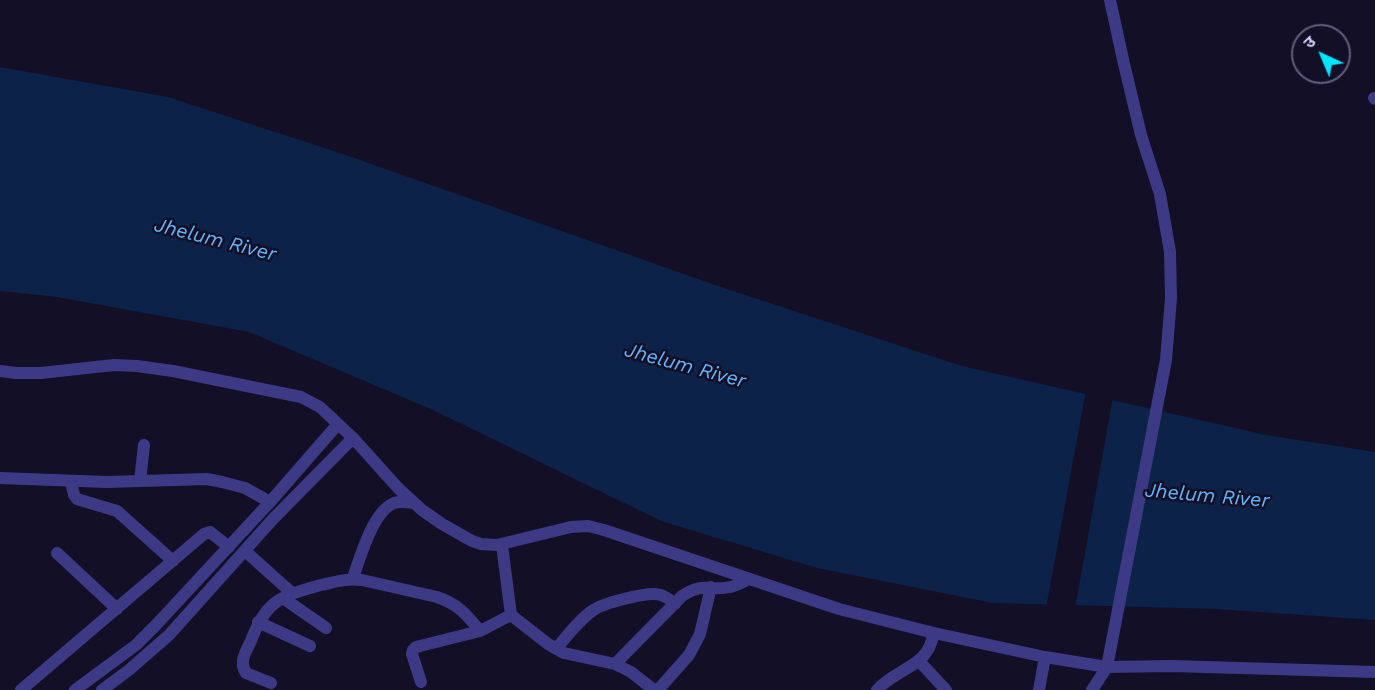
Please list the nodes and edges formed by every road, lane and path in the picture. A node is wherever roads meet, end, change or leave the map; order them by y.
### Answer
1 (1110, 0) edge
2 (0, 371) edge
3 (345, 431) junction
4 (144, 445) dead end
5 (0, 478) edge
6 (140, 481) junction
7 (71, 482) junction
8 (270, 502) junction
9 (414, 503) junction
10 (501, 545) junction
11 (229, 547) junction
12 (244, 551) junction
13 (57, 552) dead end
14 (173, 561) junction
15 (353, 578) junction
16 (749, 579) junction
17 (711, 587) junction
18 (287, 595) junction
19 (675, 604) junction
20 (183, 607) junction
21 (117, 609) junction
22 (512, 615) junction
23 (258, 622) junction
24 (326, 628) dead end
25 (480, 631) junction
26 (934, 633) junction
27 (310, 646) dead end
28 (556, 649) junction
29 (1045, 657) junction
30 (127, 661) junction
31 (919, 662) junction
32 (615, 664) junction
33 (1107, 667) junction
34 (1375, 672) edge
35 (421, 682) dead end
36 (271, 683) dead end
37 (21, 690) edge
38 (75, 690) edge
39 (102, 690) edge
40 (656, 690) edge
41 (877, 690) edge
42 (946, 690) edge
43 (1039, 690) edge
44 (1092, 690) edge

1 - 33 street
2 - 3 street
3 - 8 street
3 - 9 street
3 - 12 street
4 - 6 street
5 - 7 street
6 - 7 street
6 - 8 street
7 - 14 street
8 - 11 street
9 - 10 street
9 - 15 street
10 - 16 street
10 - 22 street
11 - 14 street
11 - 20 street
12 - 18 street
12 - 20 street
13 - 21 street
14 - 21 street
15 - 18 street
15 - 25 street
16 - 17 street
16 - 26 street
17 - 19 street
17 - 40 street
18 - 23 street
18 - 24 street
19 - 28 street
19 - 32 street
20 - 30 street
21 - 37 street
22 - 25 street
22 - 28 street
23 - 27 street
23 - 36 street
25 - 35 street
26 - 29 street
26 - 31 street
28 - 32 street
29 - 33 street
29 - 43 street
30 - 38 street
30 - 39 street
31 - 41 street
31 - 42 street
32 - 40 street
33 - 34 street
33 - 44 street

